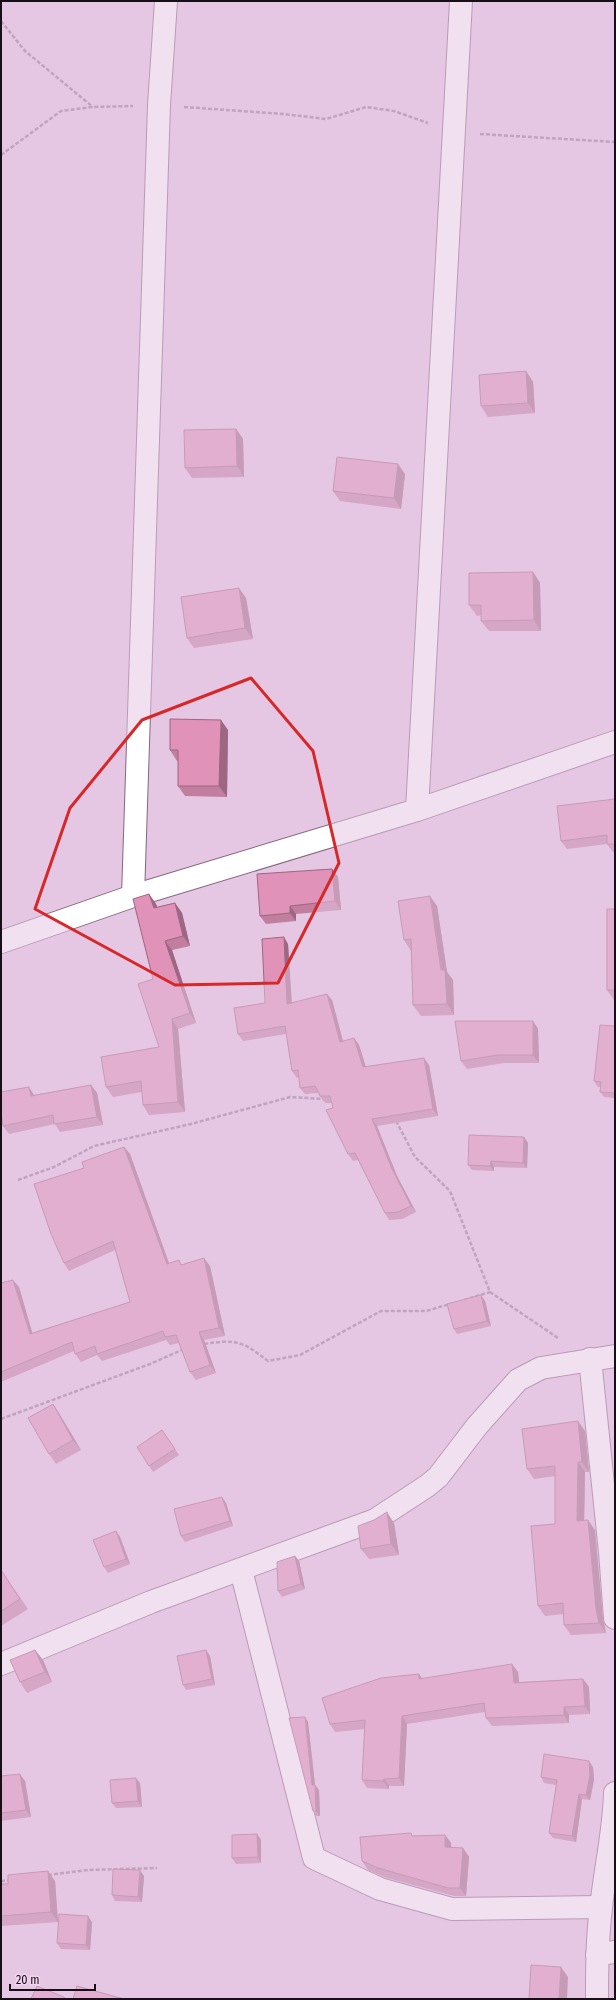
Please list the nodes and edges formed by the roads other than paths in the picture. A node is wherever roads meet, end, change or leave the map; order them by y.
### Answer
1 (166, 1) edge
2 (461, 1) edge
3 (615, 742) edge
4 (417, 810) junction
5 (132, 896) junction
6 (1, 942) edge
7 (615, 1356) edge
8 (590, 1360) junction
9 (241, 1570) junction
10 (615, 1618) edge
11 (1, 1664) edge
12 (615, 1793) edge
13 (601, 1907) junction
14 (606, 1953) edge
15 (597, 1999) edge

1 - 5 street
2 - 4 street
3 - 4 street
4 - 5 street
5 - 6 street
7 - 8 street
8 - 9 street
8 - 10 street
9 - 11 street
9 - 13 street
12 - 13 street
13 - 14 street
14 - 15 street

